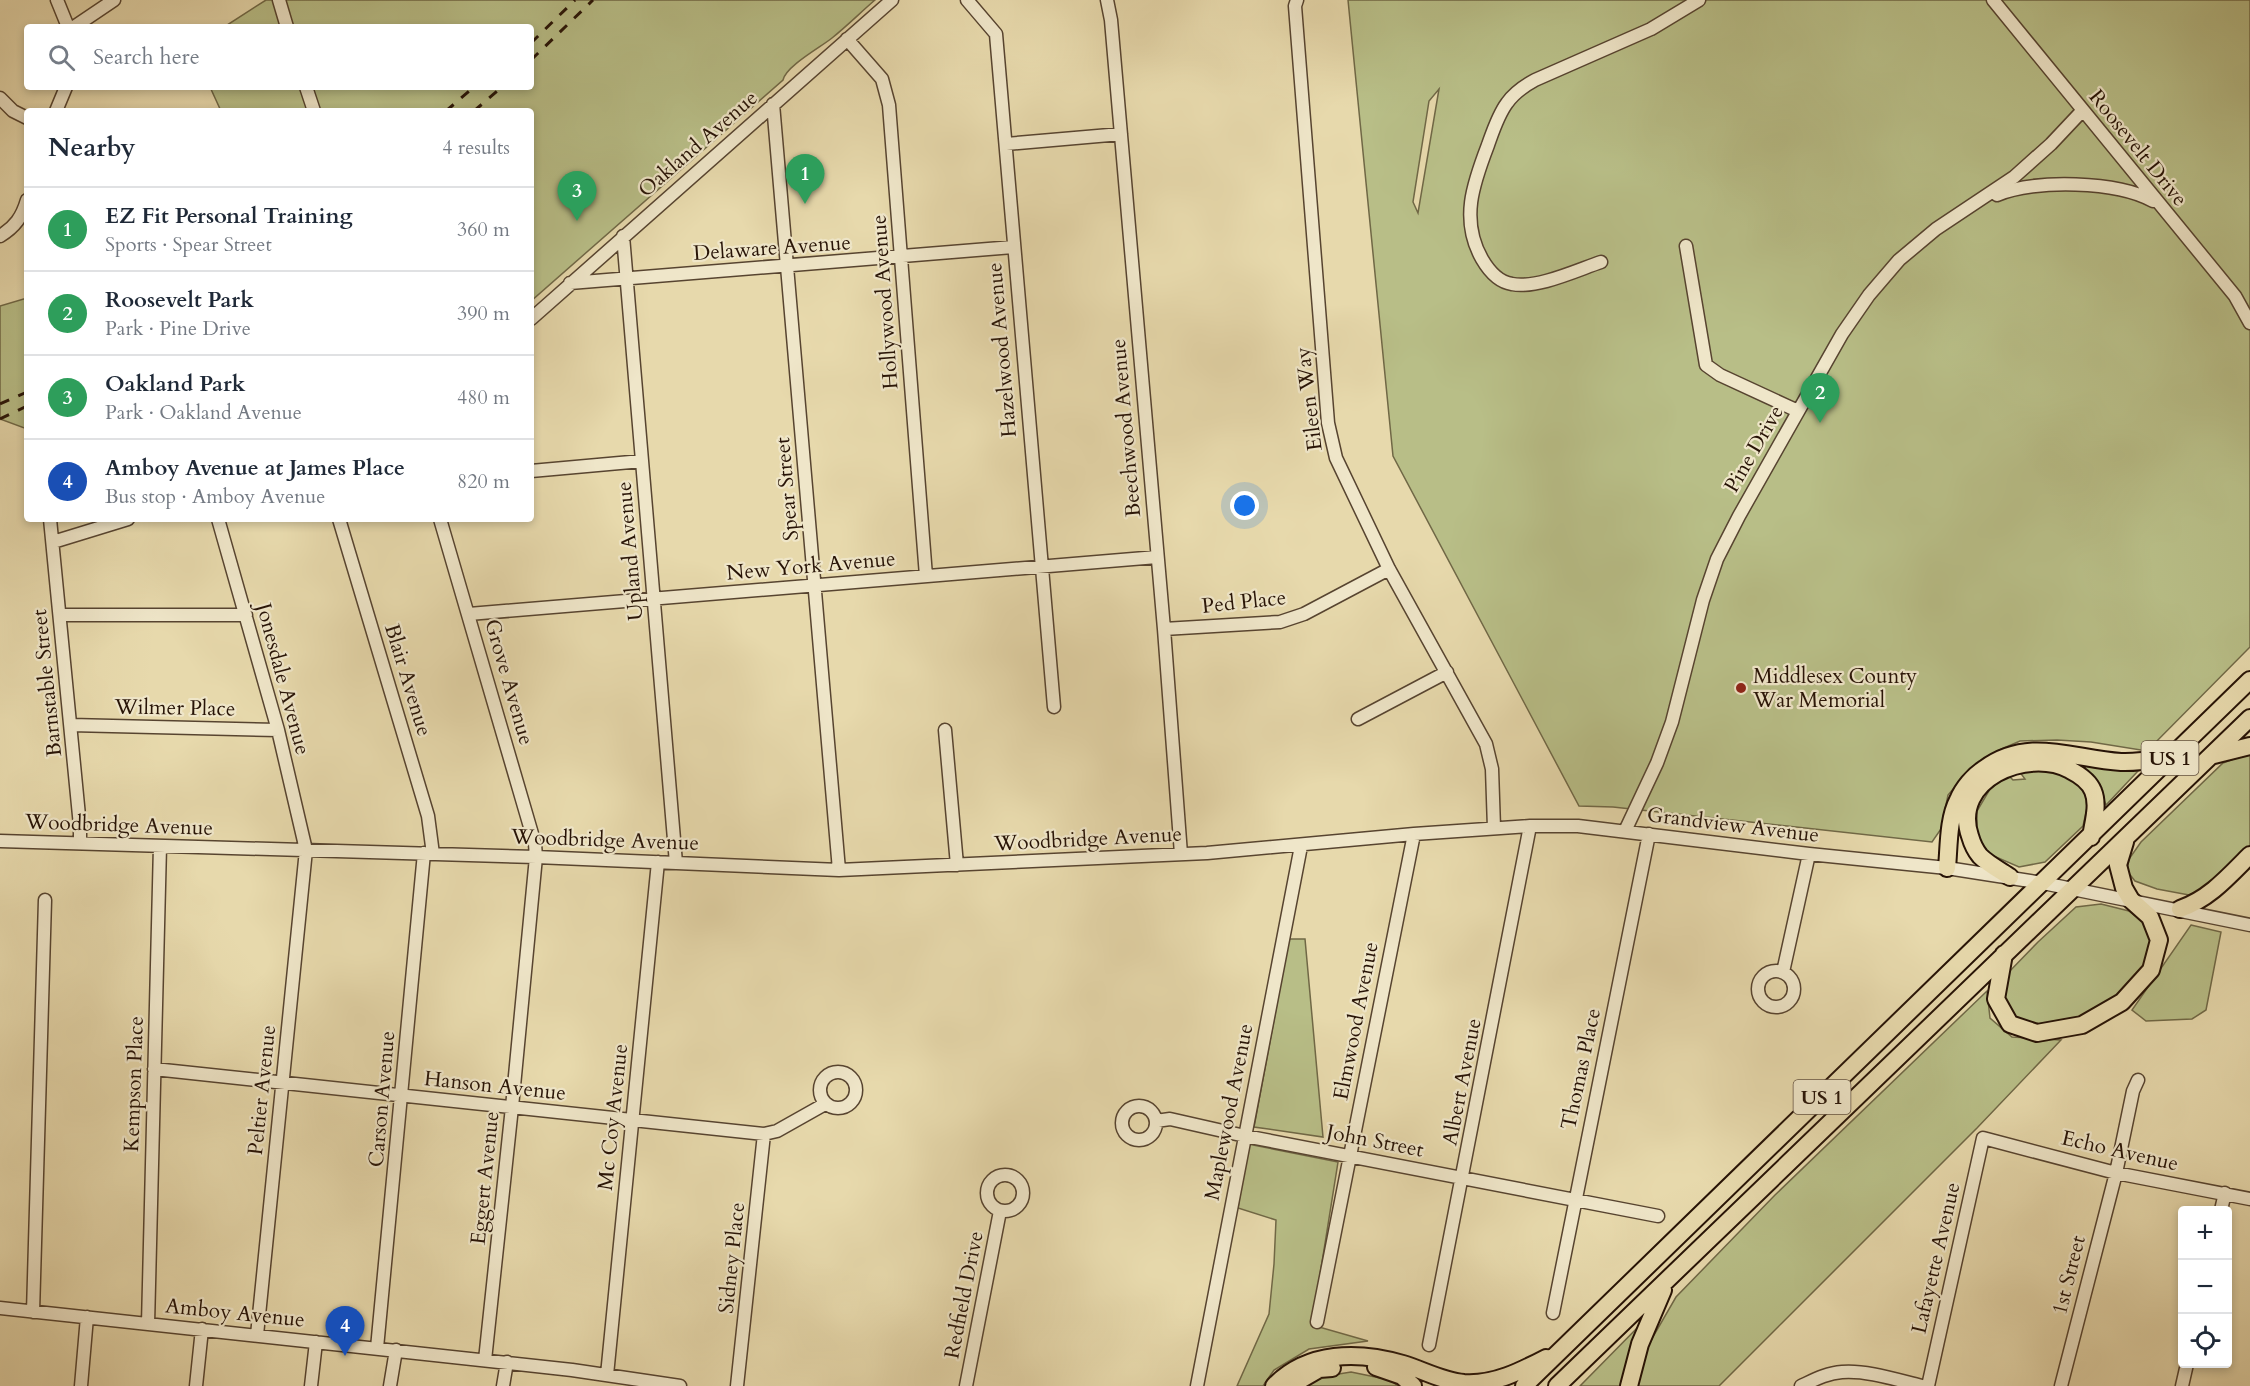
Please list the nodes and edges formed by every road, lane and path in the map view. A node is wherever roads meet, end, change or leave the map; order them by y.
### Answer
1 (57, 0) edge
2 (114, 0) edge
3 (279, 0) edge
4 (892, 0) edge
5 (967, 0) edge
6 (1107, 0) edge
7 (1297, 0) edge
8 (1699, 0) edge
9 (1993, 0) edge
10 (67, 24) edge
11 (78, 24) edge
12 (286, 24) edge
13 (847, 39) junction
14 (65, 90) edge
15 (307, 90) edge
16 (0, 98) edge
17 (773, 104) junction
18 (57, 108) edge
19 (313, 108) edge
20 (2083, 110) junction
21 (24, 116) edge
22 (1121, 134) junction
23 (1006, 144) junction
24 (1979, 202) junction
25 (2159, 205) junction
26 (24, 208) edge
27 (0, 236) edge
28 (623, 237) junction
29 (1686, 246) dead end
30 (1013, 247) junction
31 (901, 257) junction
32 (1601, 262) dead end
33 (788, 266) junction
34 (627, 279) junction
35 (570, 283) junction
36 (534, 316) edge
37 (2250, 323) edge
38 (1798, 411) junction
39 (642, 461) junction
40 (534, 471) edge
41 (50, 522) edge
42 (118, 522) edge
43 (219, 522) edge
44 (340, 522) edge
45 (441, 522) edge
46 (53, 542) junction
47 (1156, 557) junction
48 (1041, 565) junction
49 (1389, 569) junction
50 (926, 576) junction
51 (815, 585) junction
52 (654, 598) junction
53 (469, 614) junction
54 (60, 615) junction
55 (246, 615) junction
56 (1164, 629) junction
57 (1447, 672) junction
58 (2250, 680) edge
59 (1053, 707) dead end
60 (2250, 718) edge
61 (1358, 719) dead end
62 (71, 725) junction
63 (278, 730) junction
64 (945, 730) dead end
65 (2250, 746) edge
66 (2171, 756) junction
67 (2210, 756) junction
68 (1530, 826) junction
69 (1494, 828) junction
70 (1625, 831) junction
71 (1414, 834) junction
72 (1649, 834) junction
73 (2091, 837) junction
74 (2125, 840) junction
75 (0, 841) edge
76 (80, 843) junction
77 (160, 846) junction
78 (1301, 846) junction
79 (306, 850) junction
80 (428, 853) junction
81 (1207, 853) joint
82 (1181, 854) junction
83 (1809, 854) junction
84 (2250, 855) edge
85 (536, 856) junction
86 (658, 862) junction
87 (676, 862) junction
88 (957, 865) junction
89 (1947, 868) junction
90 (839, 870) junction
91 (2010, 877) junction
92 (2043, 883) junction
93 (2072, 889) junction
94 (45, 900) dead end
95 (2131, 900) junction
96 (2180, 909) junction
97 (2250, 925) edge
98 (2004, 954) junction
99 (1783, 972) dead end
100 (154, 1070) junction
101 (2138, 1080) dead end
102 (282, 1083) junction
103 (402, 1096) junction
104 (825, 1104) dead end
105 (512, 1107) junction
106 (633, 1119) junction
107 (1156, 1121) dead end
108 (764, 1134) junction
109 (1245, 1136) junction
110 (1983, 1138) joint
111 (1350, 1156) junction
112 (2116, 1173) junction
113 (1463, 1178) junction
114 (2225, 1193) junction
115 (1575, 1199) junction
116 (2250, 1199) edge
117 (2222, 1206) edge
118 (1000, 1211) dead end
119 (1658, 1216) dead end
120 (1667, 1281) junction
121 (0, 1308) edge
122 (33, 1311) junction
123 (1553, 1312) dead end
124 (87, 1317) junction
125 (1317, 1322) dead end
126 (148, 1324) junction
127 (202, 1329) junction
128 (257, 1335) junction
129 (316, 1342) junction
130 (1429, 1344) dead end
131 (377, 1348) junction
132 (1563, 1349) junction
133 (396, 1350) junction
134 (485, 1360) junction
135 (507, 1362) junction
136 (2186, 1368) edge
137 (607, 1375) junction
138 (621, 1381) edge
139 (81, 1386) edge
140 (196, 1386) edge
141 (311, 1386) edge
142 (390, 1386) edge
143 (503, 1386) edge
144 (680, 1386) edge
145 (737, 1386) edge
146 (966, 1386) edge
147 (1197, 1386) edge
148 (1274, 1386) edge
149 (1290, 1386) edge
150 (1413, 1386) edge
151 (1524, 1386) edge
152 (1557, 1386) edge
153 (1629, 1386) edge
154 (1801, 1386) edge
155 (1922, 1386) edge
156 (1928, 1386) edge
157 (2061, 1386) edge
158 (2182, 1386) edge

1 - 10 street
2 - 11 street
3 - 12 street
4 - 13 street, Oakland Avenue
5 - 23 street, Hazelwood Avenue
6 - 22 street, Beechwood Avenue
7 - 49 street, Eileen Way
8 - 32 street
9 - 20 street, Roosevelt Drive
13 - 17 street, Oakland Avenue
13 - 31 street, Hollywood Avenue
14 - 18 street
15 - 19 street
16 - 21 street
17 - 28 street, Oakland Avenue
17 - 33 street, Spear Street
20 - 24 street, Pine Drive
20 - 25 street, Roosevelt Drive
22 - 23 street
22 - 47 street, Beechwood Avenue
23 - 30 street, Hazelwood Avenue
24 - 25 street
24 - 38 street, Pine Drive
25 - 37 street, Roosevelt Drive
26 - 27 street
28 - 34 street, Upland Avenue
28 - 35 street, Oakland Avenue
29 - 38 street
30 - 31 street, Delaware Avenue
30 - 48 street, Hazelwood Avenue
31 - 33 street, Delaware Avenue
31 - 50 street, Hollywood Avenue
33 - 34 street, Delaware Avenue
33 - 51 street, Spear Street
34 - 35 street, Delaware Avenue
34 - 39 street, Upland Avenue
35 - 36 street, Oakland Avenue
38 - 70 street, Pine Drive
39 - 40 street
39 - 52 street, Upland Avenue
41 - 46 street, Barnstable Street
42 - 46 street
43 - 55 street, Jonesdale Avenue
44 - 80 street, Blair Avenue
45 - 53 street, Grove Avenue
46 - 54 street, Barnstable Street
47 - 48 street, New York Avenue
47 - 56 street, Beechwood Avenue
48 - 50 street, New York Avenue
48 - 59 street, Hazelwood Avenue
49 - 56 street, Ped Place
49 - 57 street, Eileen Way
50 - 51 street, New York Avenue
51 - 52 street, New York Avenue
51 - 90 street, Spear Street
52 - 53 street, New York Avenue
52 - 87 street, Upland Avenue
53 - 85 street, Grove Avenue
54 - 55 street
54 - 62 street, Barnstable Street
55 - 63 street, Jonesdale Avenue
56 - 82 street, Beechwood Avenue
57 - 61 street
57 - 69 street, Eileen Way
58 - 66 highway, US 1
60 - 67 highway, US 1
62 - 63 street, Wilmer Place
62 - 76 street, Barnstable Street
63 - 79 street, Jonesdale Avenue
64 - 88 street
65 - 67 highway
66 - 73 highway, US 1
66 - 89 highway
67 - 74 highway, US 1
68 - 69 street, Grandview Avenue
68 - 70 street, Grandview Avenue
68 - 113 street, Albert Avenue
69 - 71 street, Grandview Avenue
70 - 72 street, Grandview Avenue
71 - 78 street, Grandview Avenue
71 - 111 street, Elmwood Avenue
72 - 83 street, Grandview Avenue
72 - 115 street, Thomas Place
73 - 91 highway
73 - 92 highway, US 1
74 - 93 highway, US 1
74 - 95 highway
75 - 76 street, Woodbridge Avenue
76 - 77 street, Woodbridge Avenue
77 - 79 street, Woodbridge Avenue
77 - 100 street, Kempson Place
78 - 81 street, Grandview Avenue
78 - 109 street, Maplewood Avenue
79 - 80 street, Woodbridge Avenue
79 - 102 street, Peltier Avenue
80 - 85 street, Woodbridge Avenue
80 - 103 street, Carson Avenue
81 - 82 street, Woodbridge Avenue
82 - 88 street, Woodbridge Avenue
83 - 89 street, Grandview Avenue
83 - 99 street
84 - 96 highway
85 - 86 street, Woodbridge Avenue
85 - 105 street, Eggert Avenue
86 - 87 street, Woodbridge Avenue
86 - 106 street, Mc Coy Avenue
87 - 90 street, Woodbridge Avenue
88 - 90 street, Woodbridge Avenue
89 - 91 street, Grandview Avenue
91 - 92 street, Grandview Avenue
92 - 93 street, Grandview Avenue
92 - 132 highway, US 1
93 - 95 street, Grandview Avenue
93 - 98 highway, US 1
94 - 122 street
95 - 96 street, Grandview Avenue
95 - 98 highway
96 - 97 street, Grandview Avenue
98 - 120 highway, US 1
100 - 102 street, Hanson Avenue
100 - 126 street, Kempson Place
101 - 112 street, 1st Street
102 - 103 street, Hanson Avenue
102 - 128 street, Peltier Avenue
103 - 105 street, Hanson Avenue
103 - 131 street, Carson Avenue
104 - 108 street, Hanson Avenue
105 - 106 street, Hanson Avenue
105 - 134 street, Eggert Avenue
106 - 108 street, Hanson Avenue
106 - 137 street, Mc Coy Avenue
107 - 109 street, John Street
108 - 145 street, Sidney Place
109 - 111 street, John Street
109 - 147 street, Maplewood Avenue
110 - 112 street, Echo Avenue
110 - 156 street, Lafayette Avenue
111 - 113 street, John Street
111 - 125 street, Elmwood Avenue
112 - 114 street, Echo Avenue
112 - 157 street, 1st Street
113 - 115 street, John Street
113 - 130 street, Albert Avenue
114 - 116 street, Echo Avenue
114 - 117 street
115 - 119 street, John Street
115 - 123 street, Thomas Place
118 - 146 street, Redfield Drive
120 - 152 highway, US 1
120 - 153 highway
121 - 122 street, Amboy Avenue
122 - 124 street, Amboy Avenue
124 - 126 street, Amboy Avenue
124 - 139 street
126 - 127 street, Amboy Avenue
127 - 128 street, Amboy Avenue
127 - 140 street
128 - 129 street, Amboy Avenue
129 - 131 street, Amboy Avenue
129 - 141 street
131 - 133 street, Amboy Avenue
132 - 148 highway
132 - 151 highway, US 1
133 - 134 street, Amboy Avenue
133 - 142 street
134 - 135 street, Amboy Avenue
135 - 137 street, Amboy Avenue
135 - 143 street
136 - 158 street
137 - 138 street, Amboy Avenue
138 - 144 street, Amboy Avenue
149 - 150 highway
154 - 155 street

